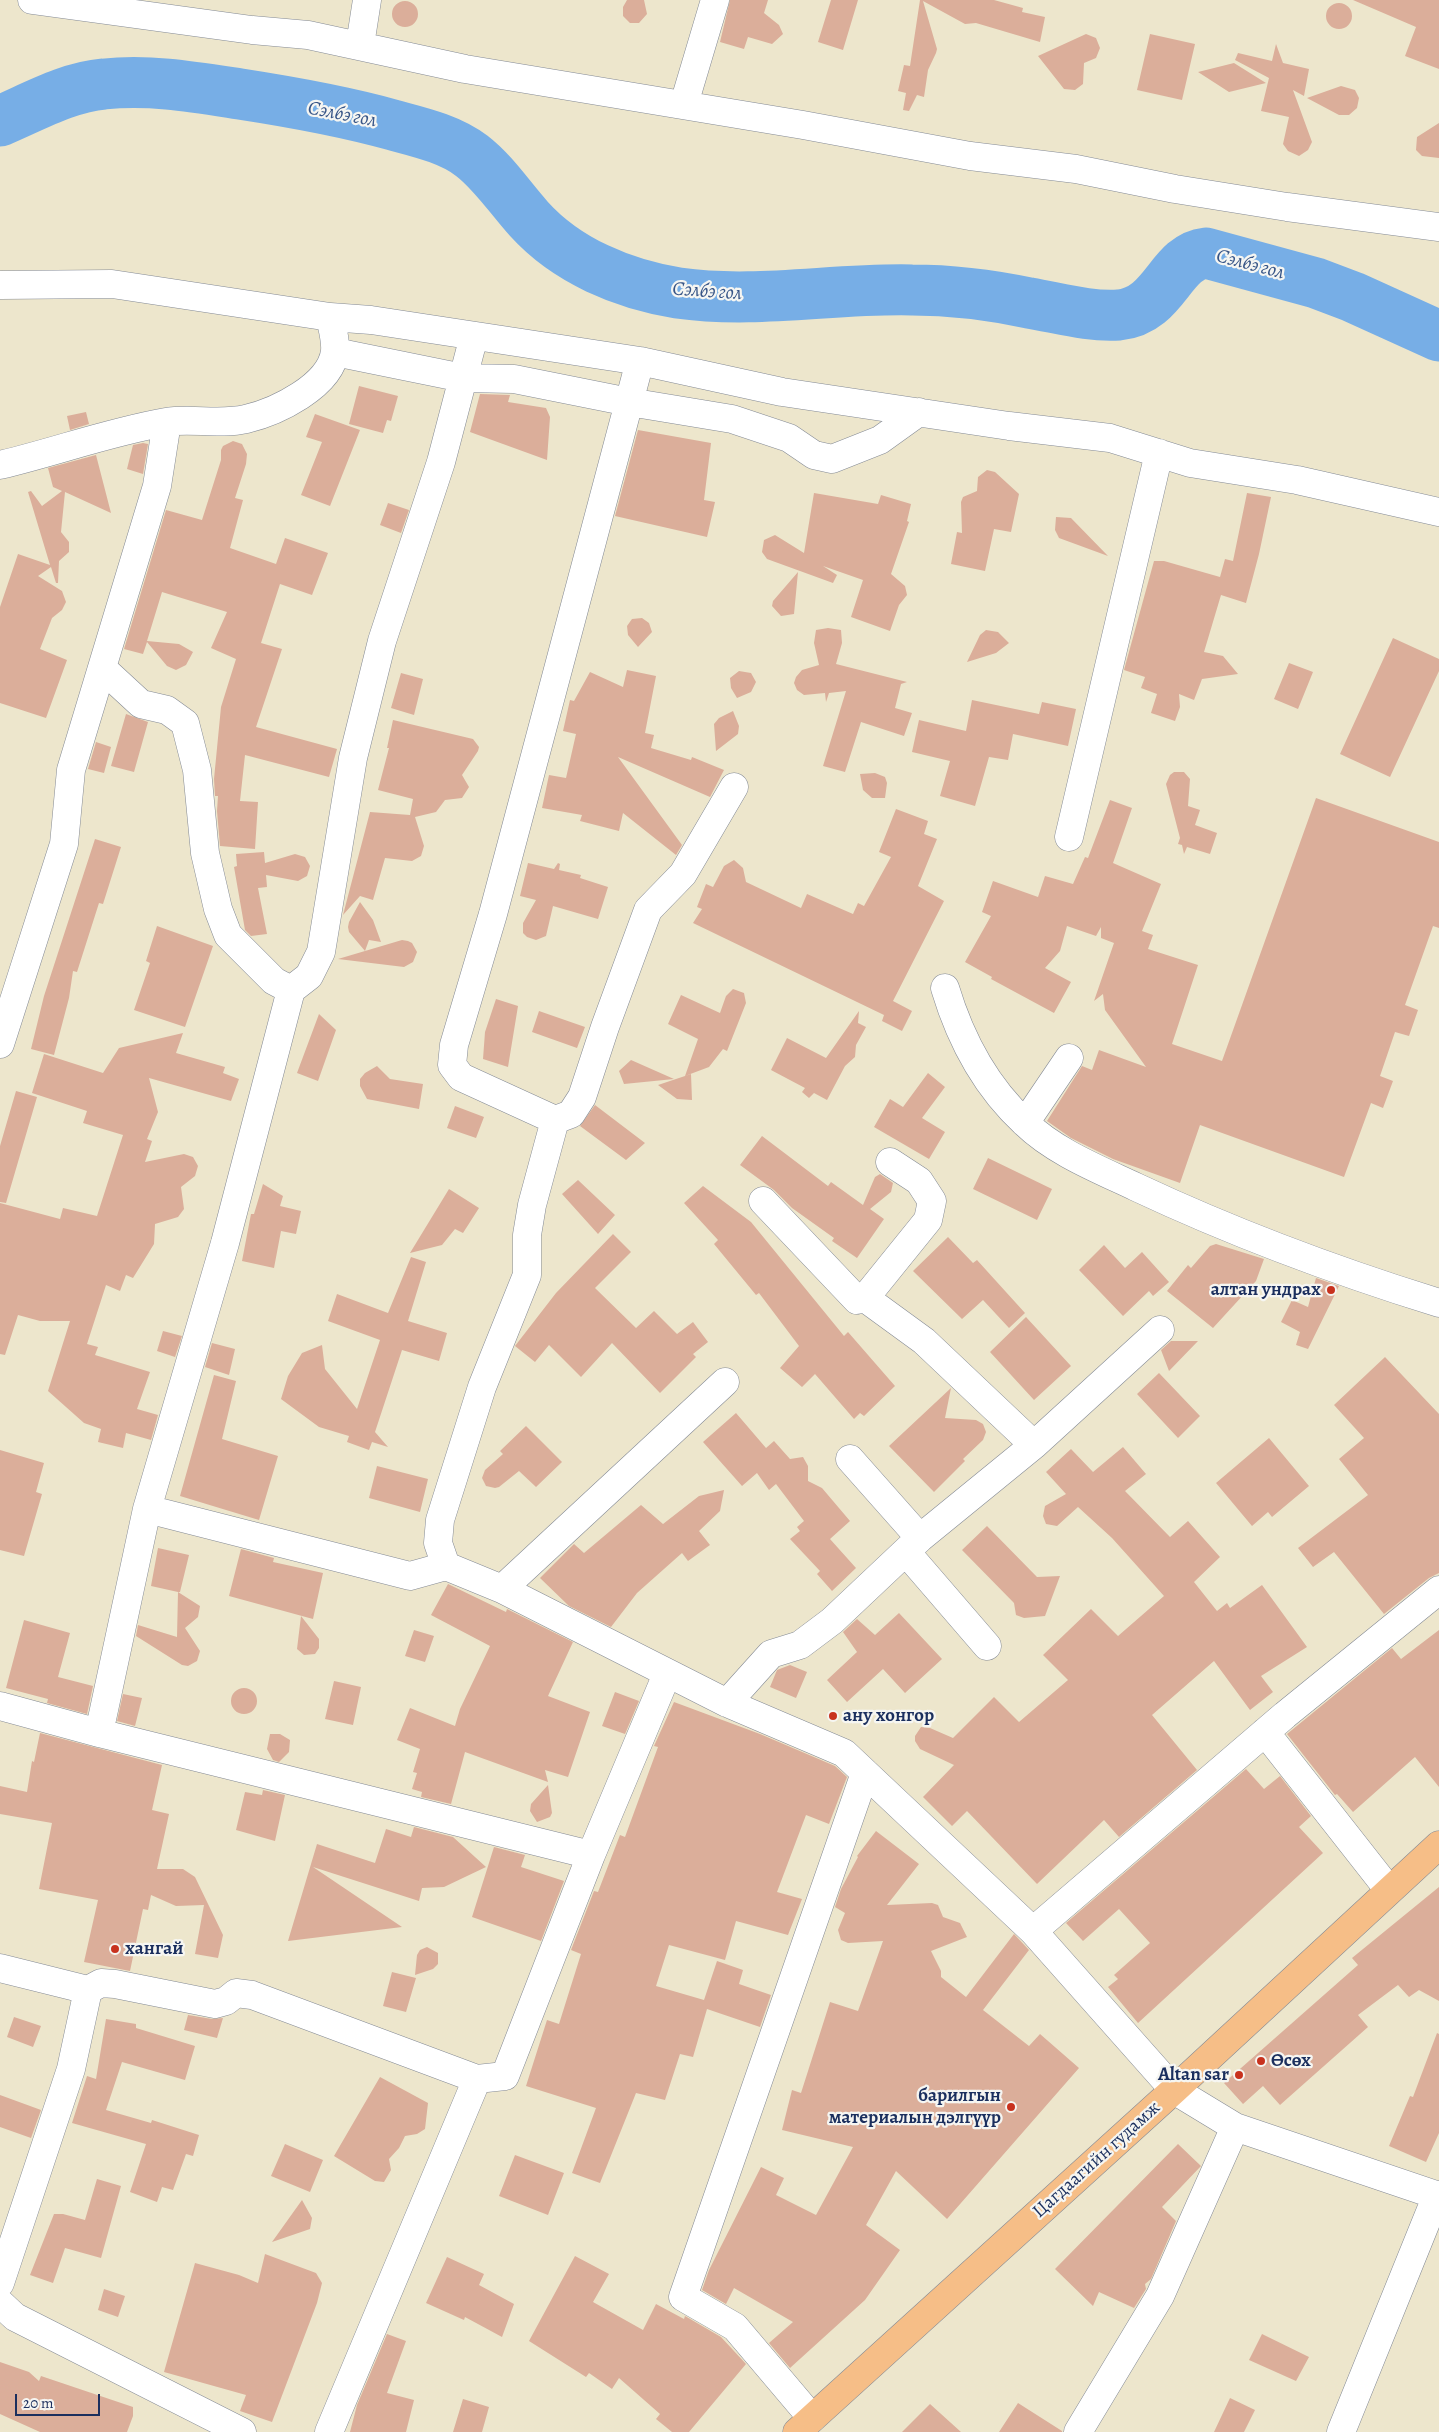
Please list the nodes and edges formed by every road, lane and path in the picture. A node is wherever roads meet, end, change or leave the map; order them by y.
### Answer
1 (32, 0) edge
2 (368, 0) edge
3 (715, 0) edge
4 (360, 45) junction
5 (684, 104) junction
6 (1439, 227) edge
7 (0, 285) edge
8 (330, 317) junction
9 (474, 336) junction
10 (335, 352) junction
11 (640, 361) junction
12 (463, 378) junction
13 (629, 402) junction
14 (919, 412) junction
15 (167, 422) junction
16 (1159, 453) junction
17 (0, 465) edge
18 (1439, 512) edge
19 (102, 668) junction
20 (734, 787) dead end
21 (1069, 837) dead end
22 (946, 988) dead end
23 (291, 990) junction
24 (0, 1044) edge
25 (1069, 1058) dead end
26 (555, 1120) junction
27 (1024, 1123) junction
28 (890, 1162) dead end
29 (763, 1201) dead end
30 (865, 1298) junction
31 (1439, 1303) edge
32 (1160, 1330) dead end
33 (725, 1382) dead end
34 (1034, 1446) junction
35 (850, 1459) dead end
36 (147, 1509) junction
37 (913, 1545) junction
38 (446, 1566) junction
39 (502, 1589) junction
40 (1439, 1590) edge
41 (987, 1646) dead end
42 (667, 1674) junction
43 (727, 1703) junction
44 (0, 1706) edge
45 (1265, 1732) junction
46 (99, 1733) junction
47 (865, 1772) junction
48 (1439, 1845) edge
49 (591, 1855) junction
50 (1389, 1890) junction
51 (1033, 1931) junction
52 (0, 1968) edge
53 (88, 1990) junction
54 (478, 2079) junction
55 (1174, 2090) junction
56 (1235, 2127) junction
57 (1438, 2196) edge
58 (0, 2283) edge
59 (0, 2303) edge
60 (805, 2425) edge
61 (242, 2432) edge
62 (329, 2432) edge
63 (1078, 2432) edge
64 (1341, 2432) edge

1 - 4 street
2 - 4 street
3 - 5 street
4 - 5 street
5 - 6 street
7 - 8 street
8 - 9 street
8 - 10 street
9 - 11 street
9 - 12 street
10 - 12 street
10 - 15 street
11 - 13 street
11 - 14 street
12 - 13 street
12 - 23 street
13 - 14 street
13 - 26 street
14 - 16 street
15 - 17 street
15 - 19 street
16 - 18 street
16 - 21 street
19 - 23 street
19 - 24 street
20 - 26 street
22 - 27 street
23 - 36 street
25 - 27 street
26 - 38 street
27 - 31 street
28 - 30 street
29 - 30 street
30 - 34 street
32 - 34 street
33 - 39 street
34 - 37 street
35 - 37 street
36 - 38 street
36 - 46 street
37 - 41 street
37 - 43 street
38 - 39 street
39 - 42 street
40 - 45 street
42 - 43 street
42 - 49 street
43 - 47 street
44 - 46 street
45 - 50 street
45 - 51 street
46 - 49 street
47 - 51 street
47 - 60 street
48 - 50 main road, Цагдаагийн гудамж
49 - 54 street
50 - 55 main road, Цагдаагийн гудамж
51 - 55 street
52 - 53 street
53 - 54 street
53 - 58 street
54 - 62 street
55 - 56 street
55 - 60 main road, Цагдаагийн гудамж
56 - 57 street
56 - 63 street
57 - 64 street
59 - 61 street

